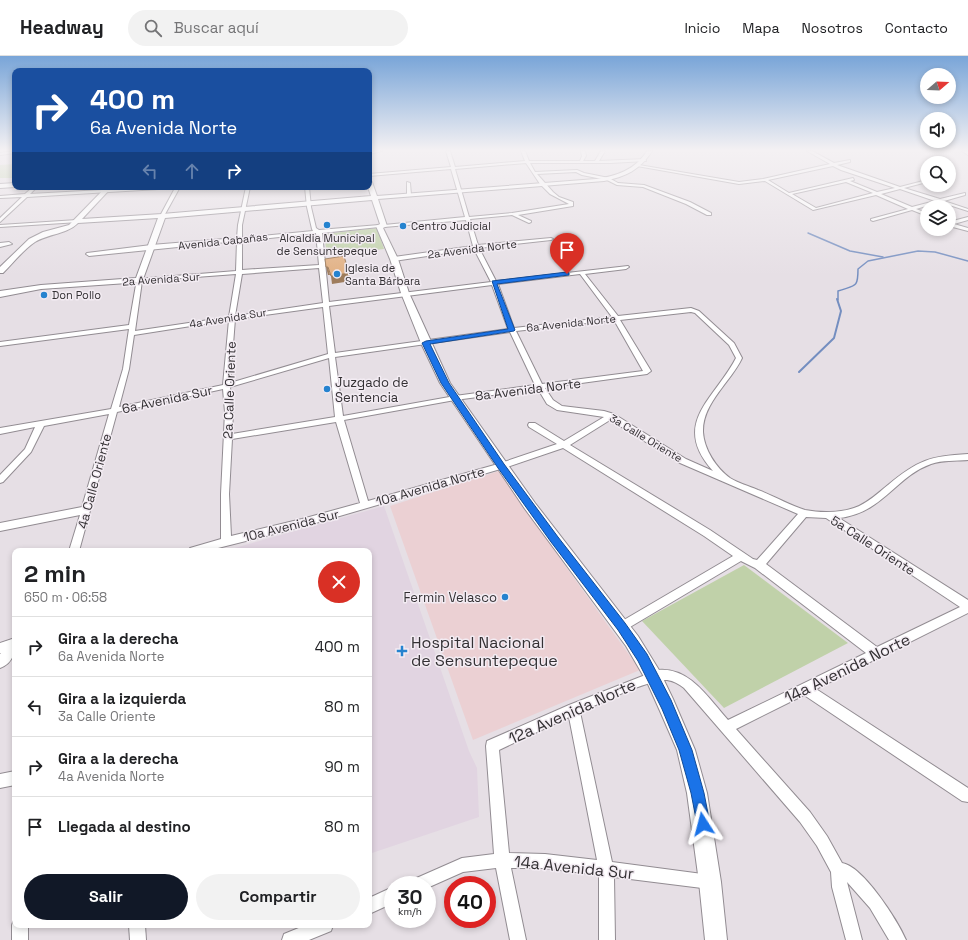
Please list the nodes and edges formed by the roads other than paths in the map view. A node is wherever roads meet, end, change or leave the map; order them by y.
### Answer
1 (30, 192) edge
2 (70, 192) edge
3 (104, 192) edge
4 (175, 192) edge
5 (247, 192) edge
6 (308, 192) edge
7 (372, 192) edge
8 (443, 192) edge
9 (458, 192) edge
10 (550, 192) edge
11 (660, 192) edge
12 (786, 192) edge
13 (796, 192) edge
14 (873, 192) edge
15 (883, 192) edge
16 (911, 192) edge
17 (789, 194) junction
18 (877, 194) junction
19 (963, 194) dead end
20 (409, 195) joint
21 (27, 196) junction
22 (0, 197) edge
23 (374, 197) junction
24 (934, 200) edge
25 (941, 200) edge
26 (309, 204) junction
27 (920, 206) edge
28 (956, 207) edge
29 (244, 208) junction
30 (911, 208) junction
31 (968, 210) edge
32 (920, 212) edge
33 (513, 214) junction
34 (709, 214) dead end
35 (162, 216) junction
36 (467, 218) junction
37 (968, 218) edge
38 (873, 220) dead end
39 (77, 221) junction
40 (0, 222) edge
41 (529, 222) dead end
42 (956, 222) edge
43 (0, 226) edge
44 (381, 226) junction
45 (956, 226) edge
46 (968, 230) edge
47 (318, 232) junction
48 (239, 239) junction
49 (551, 239) dead end
50 (10, 244) dead end
51 (0, 245) edge
52 (476, 247) junction
53 (151, 248) junction
54 (89, 254) dead end
55 (394, 259) junction
56 (322, 266) junction
57 (626, 267) dead end
58 (0, 271) edge
59 (582, 272) junction
60 (239, 273) junction
61 (139, 280) junction
62 (494, 282) junction
63 (0, 289) edge
64 (20, 291) junction
65 (0, 294) edge
66 (405, 294) junction
67 (326, 304) junction
68 (232, 316) junction
69 (616, 318) junction
70 (132, 330) junction
71 (512, 330) junction
72 (426, 343) junction
73 (0, 344) edge
74 (332, 355) junction
75 (226, 386) junction
76 (540, 387) junction
77 (455, 398) junction
78 (113, 410) junction
79 (611, 416) junction
80 (339, 418) junction
81 (41, 424) junction
82 (532, 425) dead end
83 (0, 431) edge
84 (228, 437) junction
85 (564, 445) junction
86 (968, 458) edge
87 (501, 466) junction
88 (0, 480) edge
89 (728, 480) junction
90 (365, 505) junction
91 (86, 510) junction
92 (804, 513) junction
93 (828, 515) junction
94 (0, 527) edge
95 (226, 541) junction
96 (75, 548) edge
97 (203, 548) edge
98 (741, 556) junction
99 (759, 565) junction
100 (968, 607) edge
101 (622, 627) junction
102 (12, 645) edge
103 (0, 648) edge
104 (12, 648) edge
105 (876, 653) junction
106 (0, 663) edge
107 (653, 676) junction
108 (805, 689) junction
109 (573, 709) junction
110 (726, 728) junction
111 (12, 779) edge
112 (0, 781) edge
113 (968, 795) edge
114 (502, 860) junction
115 (606, 869) junction
116 (838, 870) junction
117 (436, 877) edge
118 (710, 882) junction
119 (384, 899) edge
120 (372, 905) edge
121 (20, 928) edge
122 (138, 928) edge
123 (318, 928) edge
124 (20, 940) edge
125 (138, 940) edge
126 (290, 940) edge
127 (518, 940) edge
128 (607, 940) edge
129 (716, 940) edge
130 (854, 940) edge
131 (898, 940) edge

1 - 21 street
2 - 21 street
3 - 39 street
4 - 35 street
5 - 29 street, 2a Calle Oriente
6 - 26 street
7 - 23 street
8 - 20 street
9 - 36 street, 3a Calle Oriente
10 - 33 street, Avenida Cabañas
11 - 34 street
12 - 17 street
13 - 17 street
14 - 18 street
15 - 18 street
16 - 24 street
17 - 18 street
18 - 30 street
19 - 25 street
20 - 23 street
21 - 22 street
21 - 40 street
23 - 26 street
23 - 44 street
26 - 29 street
26 - 47 street
27 - 30 street
28 - 31 street
29 - 35 street
29 - 48 street, 2a Calle Oriente
30 - 32 street
30 - 38 street
33 - 36 street, Avenida Cabañas
33 - 41 street
35 - 39 street
35 - 53 street, 4a Calle Oriente
36 - 44 street, Avenida Cabañas
36 - 52 street, 3a Calle Oriente
37 - 42 street
39 - 43 street
39 - 58 street
44 - 47 street, Avenida Cabañas
44 - 55 street
45 - 46 street
47 - 48 street, Avenida Cabañas
47 - 56 street
48 - 53 street, Avenida Cabañas
48 - 60 street, 2a Calle Oriente
49 - 52 street, 2a Avenida Norte
50 - 51 street
52 - 55 street, 2a Avenida Norte
52 - 62 street, 3a Calle Oriente
53 - 54 street, Avenida Cabañas
53 - 61 street, 4a Calle Oriente
55 - 66 street
56 - 60 street, 2a Avenida Sur
56 - 67 street
57 - 59 street, 4a Avenida Sur
59 - 62 street, 4a Avenida Sur
59 - 69 street
60 - 61 street, 2a Avenida Sur
60 - 68 street, 2a Calle Oriente
61 - 64 street, 2a Avenida Sur
61 - 70 street, 4a Calle Oriente
62 - 66 street, 4a Avenida Sur
62 - 71 street, 3a Calle Oriente
63 - 64 street
64 - 65 street, 2a Avenida Sur
66 - 67 street, 4a Avenida Sur
66 - 72 street
67 - 68 street, 4a Avenida Sur
67 - 74 street
68 - 70 street, 4a Avenida Sur
68 - 75 street, 2a Calle Oriente
69 - 71 street, 6a Avenida Norte
69 - 76 street, 8a Avenida Norte
69 - 89 street, 6a Avenida Norte
70 - 73 street, 4a Avenida Sur
70 - 78 street, 4a Calle Oriente
71 - 72 street, 6a Avenida Norte
71 - 76 street, 3a Calle Oriente
72 - 74 street, 6a Avenida Norte
72 - 77 street
74 - 75 street, 6a Avenida Sur
74 - 80 street
75 - 78 street, 6a Avenida Sur
75 - 84 street, 2a Calle Oriente
76 - 77 street, 8a Avenida Norte
76 - 79 street, 3a Calle Oriente
77 - 80 street, 8a Avenida Norte
77 - 87 street
78 - 81 street, 6a Avenida Sur
78 - 91 street, 4a Calle Oriente
79 - 85 street, 10a Avenida Norte
79 - 89 street, 3a Calle Oriente
80 - 84 street, 8a Avenida Norte
80 - 90 street
81 - 83 street, 6a Avenida Sur
81 - 88 street
82 - 85 street
84 - 95 street, 2a Calle Oriente
85 - 87 street, 10a Avenida Norte
85 - 98 street
86 - 93 street
87 - 90 street, 10a Avenida Norte
87 - 101 street
89 - 92 street, 5a Calle Oriente
90 - 95 street, 10a Avenida Sur
91 - 94 street
91 - 96 street, 4a Calle Oriente
92 - 93 street, 5a Calle Oriente
92 - 99 street
93 - 100 street, 5a Calle Oriente
95 - 97 street, 10a Avenida Sur
98 - 99 street
98 - 101 street
99 - 105 street
100 - 105 street, 14a Avenida Norte
101 - 107 street
102 - 103 street
104 - 106 street
105 - 108 street, 14a Avenida Norte
107 - 109 street, 12a Avenida Norte
107 - 110 street
107 - 118 street
108 - 110 street, 14a Avenida Norte
108 - 113 street
109 - 114 street, 12a Avenida Norte
109 - 115 street
110 - 116 street
111 - 112 street
114 - 115 street, 14a Avenida Sur
114 - 117 street, 14a Avenida Sur
114 - 127 street
115 - 118 street, 14a Avenida Sur
115 - 128 street
116 - 130 street
116 - 131 street
118 - 129 street
119 - 120 street
121 - 124 street
122 - 125 street
123 - 126 street

